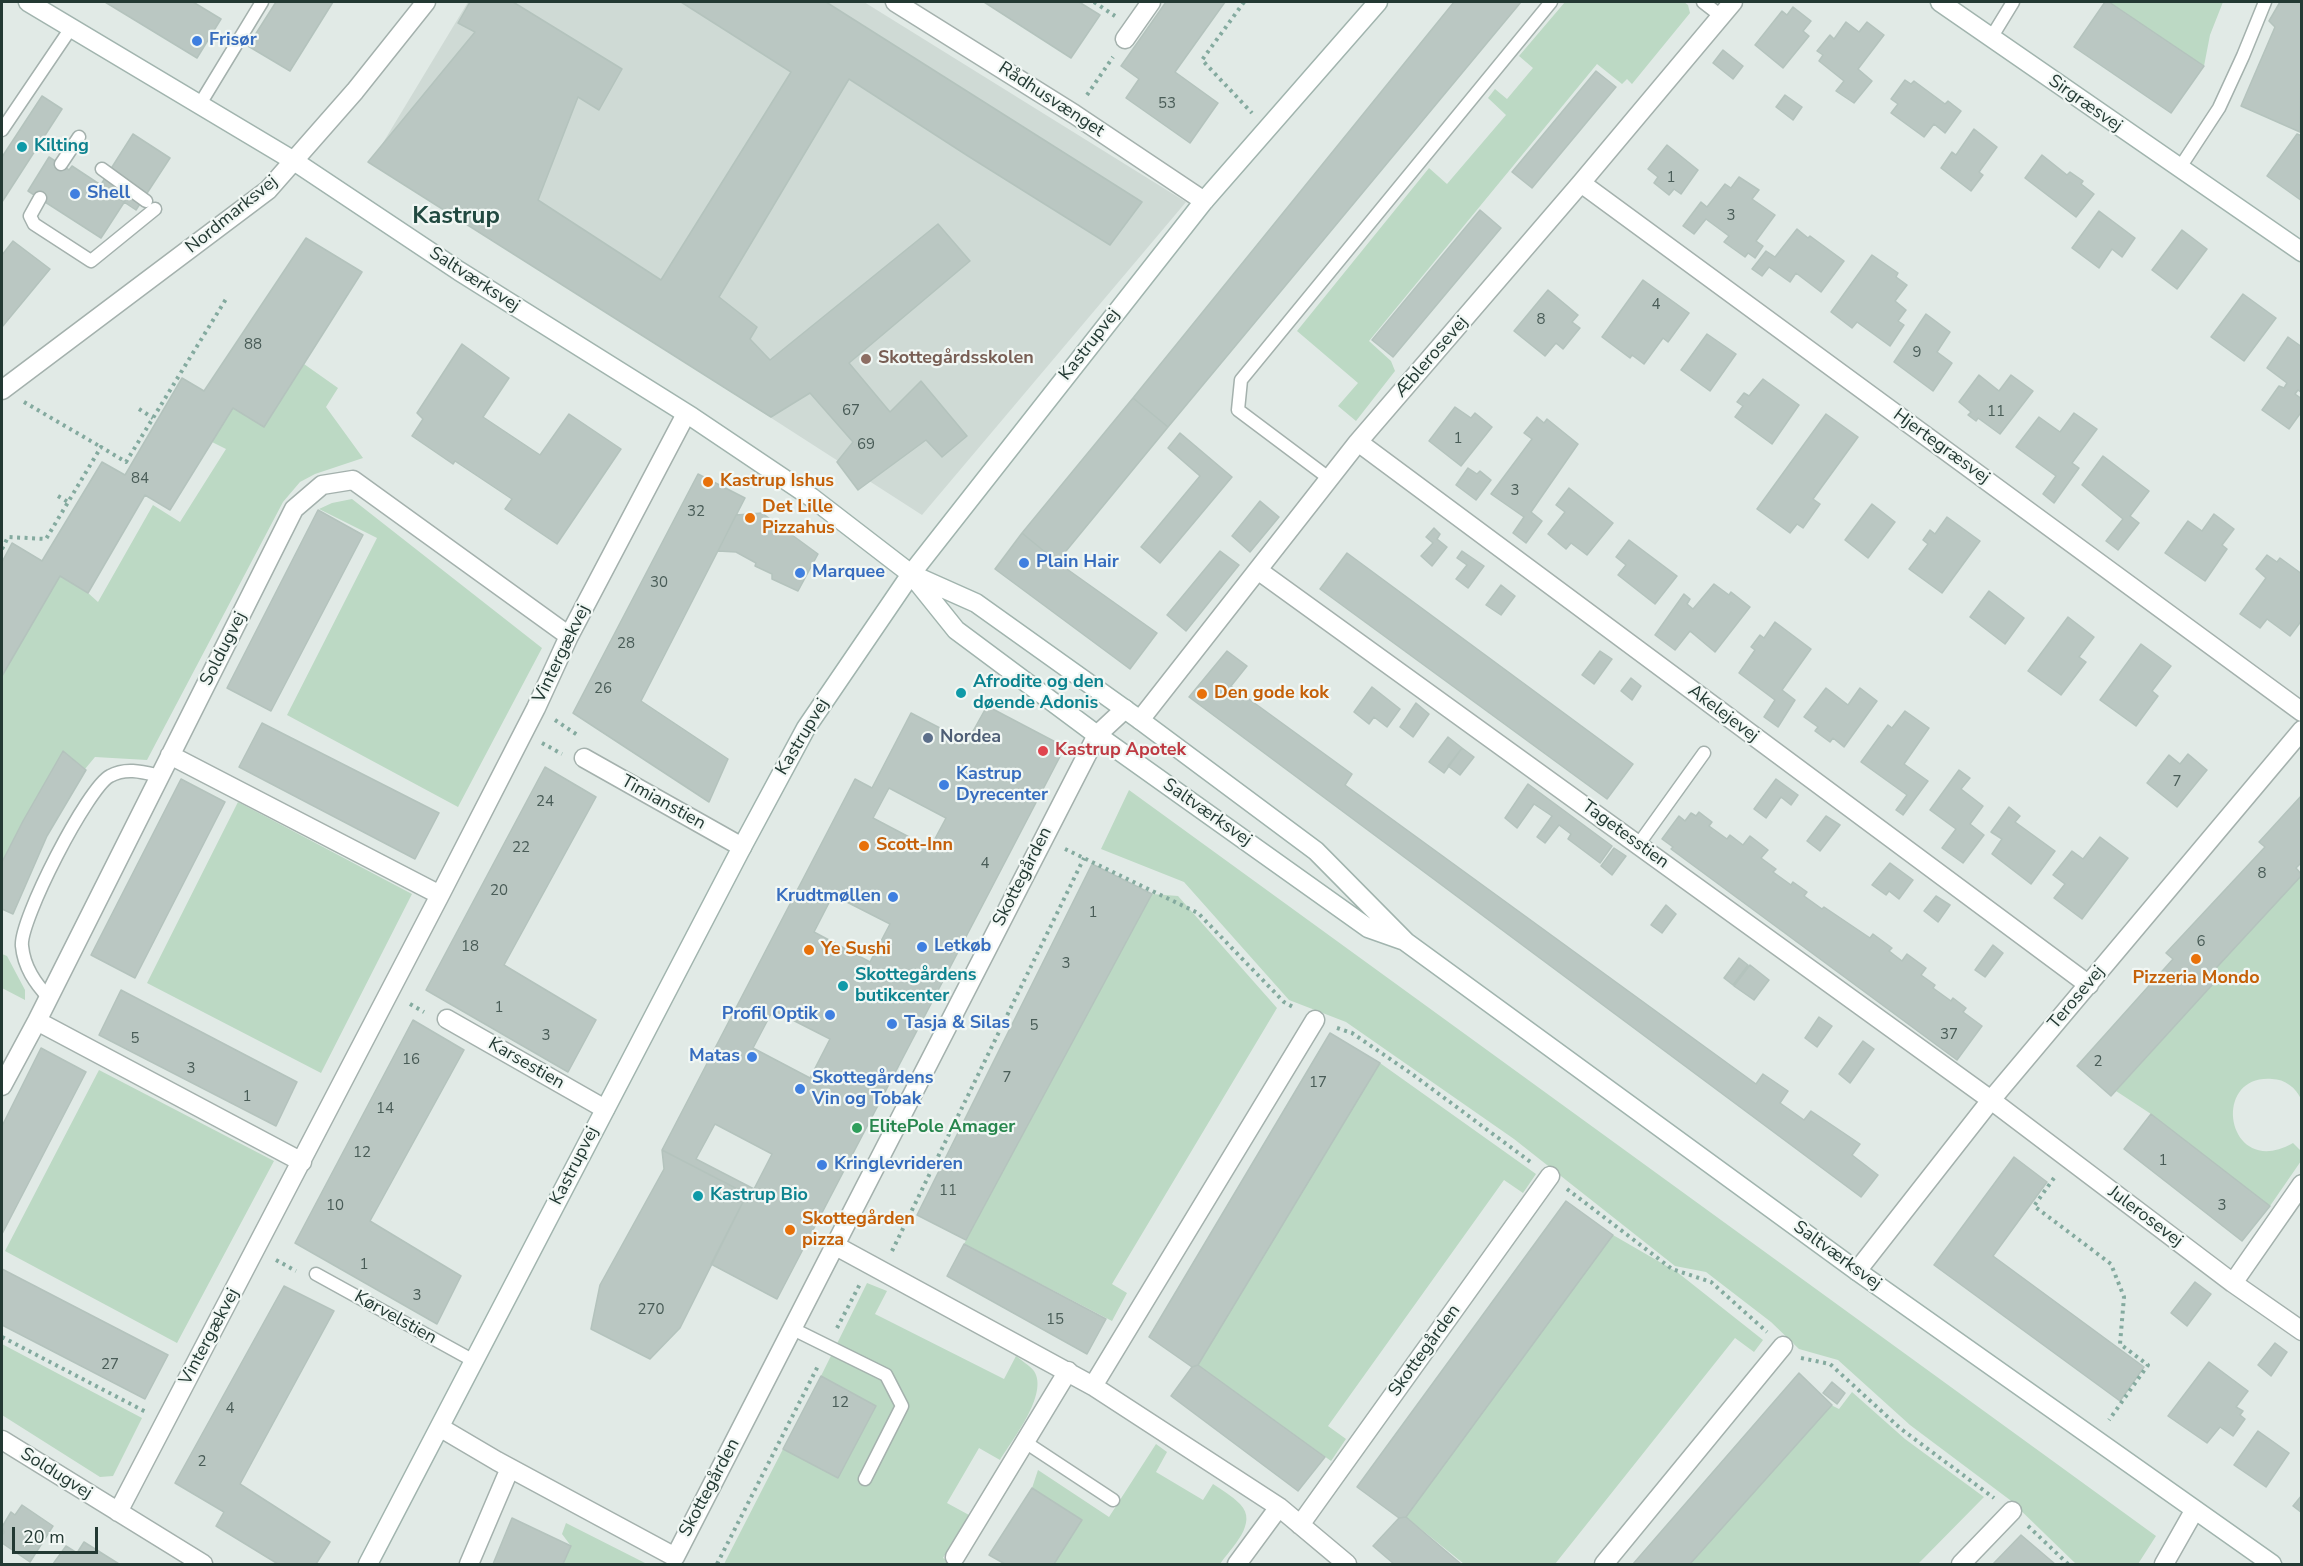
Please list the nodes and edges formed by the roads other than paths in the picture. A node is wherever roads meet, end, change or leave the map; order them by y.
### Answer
1 (28, 2) edge
2 (262, 2) edge
3 (426, 2) edge
4 (896, 2) edge
5 (1151, 2) edge
6 (1378, 2) edge
7 (1551, 2) edge
8 (1703, 2) edge
9 (1733, 2) edge
10 (1940, 2) edge
11 (2013, 2) edge
12 (2265, 2) edge
13 (1721, 16) junction
14 (71, 28) junction
15 (1991, 38) junction
16 (1125, 39) road end
17 (200, 105) junction
18 (2, 130) edge
19 (79, 137) dead end
20 (294, 161) junction
21 (61, 164) dead end
22 (102, 169) dead end
23 (2179, 169) junction
24 (1581, 183) junction
25 (40, 198) dead end
26 (1204, 201) junction
27 (2301, 252) edge
28 (2, 389) edge
29 (686, 414) junction
30 (1358, 442) junction
31 (1330, 479) junction
32 (1259, 571) junction
33 (911, 574) junction
34 (569, 636) junction
35 (2301, 712) edge
36 (1132, 715) junction
37 (2301, 730) edge
38 (1097, 735) junction
39 (1704, 753) dead end
40 (170, 755) junction
41 (584, 758) road end
42 (160, 776) junction
43 (1638, 845) junction
44 (741, 847) junction
45 (440, 895) junction
46 (1406, 942) junction
47 (2089, 985) junction
48 (49, 998) junction
49 (447, 1019) road end
50 (1315, 1020) dead end
51 (37, 1021) junction
52 (2, 1086) edge
53 (1991, 1100) junction
54 (605, 1109) junction
55 (302, 1161) junction
56 (1550, 1176) dead end
57 (2301, 1184) edge
58 (836, 1246) junction
59 (1857, 1271) junction
60 (316, 1275) road end
61 (2233, 1283) junction
62 (793, 1329) junction
63 (2301, 1331) edge
64 (1783, 1346) dead end
65 (474, 1361) junction
66 (1068, 1371) junction
67 (1093, 1386) junction
68 (441, 1428) junction
69 (2, 1440) edge
70 (1025, 1442) junction
71 (510, 1468) junction
72 (865, 1479) dead end
73 (1113, 1500) dead end
74 (1279, 1507) junction
75 (2012, 1511) dead end
76 (2194, 1511) junction
77 (118, 1512) junction
78 (1300, 1525) junction
79 (955, 1557) dead end
80 (203, 1564) edge
81 (369, 1564) edge
82 (469, 1564) edge
83 (1238, 1564) edge
84 (1347, 1564) edge
85 (1604, 1564) edge
86 (1961, 1564) edge
87 (2164, 1564) edge
88 (2272, 1564) edge

1 - 14 street, Saltværksvej
2 - 17 lane
3 - 20 street, Nordmarksvej
4 - 26 street, Rådhusvænget
5 - 16 street
6 - 26 street, Kastrupvej
7 - 31 lane
8 - 13 lane
9 - 13 street, Æblerosevej
10 - 15 street, Sirgræsvej
11 - 15 lane
12 - 23 lane
13 - 24 street, Æblerosevej
14 - 17 street, Saltværksvej
14 - 18 lane
15 - 23 street, Sirgræsvej
17 - 20 street, Saltværksvej
19 - 21 lane
20 - 28 street, Nordmarksvej
20 - 29 street, Saltværksvej
22 - 25 lane
23 - 27 street, Sirgræsvej
24 - 30 street, Æblerosevej
24 - 35 street, Hjertegræsvej
26 - 33 street, Kastrupvej
29 - 33 street, Saltværksvej
29 - 34 street, Vintergækvej
30 - 31 street, Æblerosevej
30 - 47 street, Akelejevej
31 - 32 street, Æblerosevej
32 - 36 street, Æblerosevej
32 - 43 street, Tagetesstien
33 - 36 street, Saltværksvej
33 - 38 street, Saltværksvej
33 - 44 street, Kastrupvej
34 - 40 street, Soldugvej
34 - 45 street, Vintergækvej
36 - 38 street, Skottegården
36 - 46 street, Saltværksvej
37 - 47 street, Terosevej
38 - 46 street, Saltværksvej
38 - 58 street, Skottegården
39 - 43 lane
40 - 42 street, Soldugvej
40 - 45 street
41 - 44 street, Timianstien
42 - 48 street, Soldugvej
42 - 48 lane
43 - 53 street, Tagetesstien
44 - 54 street, Kastrupvej
45 - 55 street, Vintergækvej
46 - 59 street, Saltværksvej
47 - 53 street, Terosevej
48 - 51 street, Soldugvej
49 - 54 street, Karsestien
50 - 67 street
51 - 52 street, Soldugvej
51 - 55 street
53 - 59 street, Terosevej
53 - 61 street, Julerosevej
54 - 65 street, Kastrupvej
55 - 77 street, Vintergækvej
56 - 78 street, Skottegården
57 - 61 street
58 - 62 street, Skottegården
58 - 66 street
59 - 76 street, Saltværksvej
60 - 65 lane, Kørvelstien
61 - 63 street, Julerosevej
62 - 71 street, Skottegården
62 - 72 lane
64 - 85 street
65 - 68 street, Kastrupvej
66 - 67 street
66 - 70 street
67 - 74 street
68 - 71 street, Skottegården
68 - 81 street, Kastrupvej
69 - 77 street, Soldugvej
70 - 73 lane
70 - 79 street
71 - 82 street
74 - 78 street
74 - 83 street
75 - 86 street
76 - 87 street
76 - 88 street, Saltværksvej
77 - 80 street, Soldugvej
78 - 84 street

